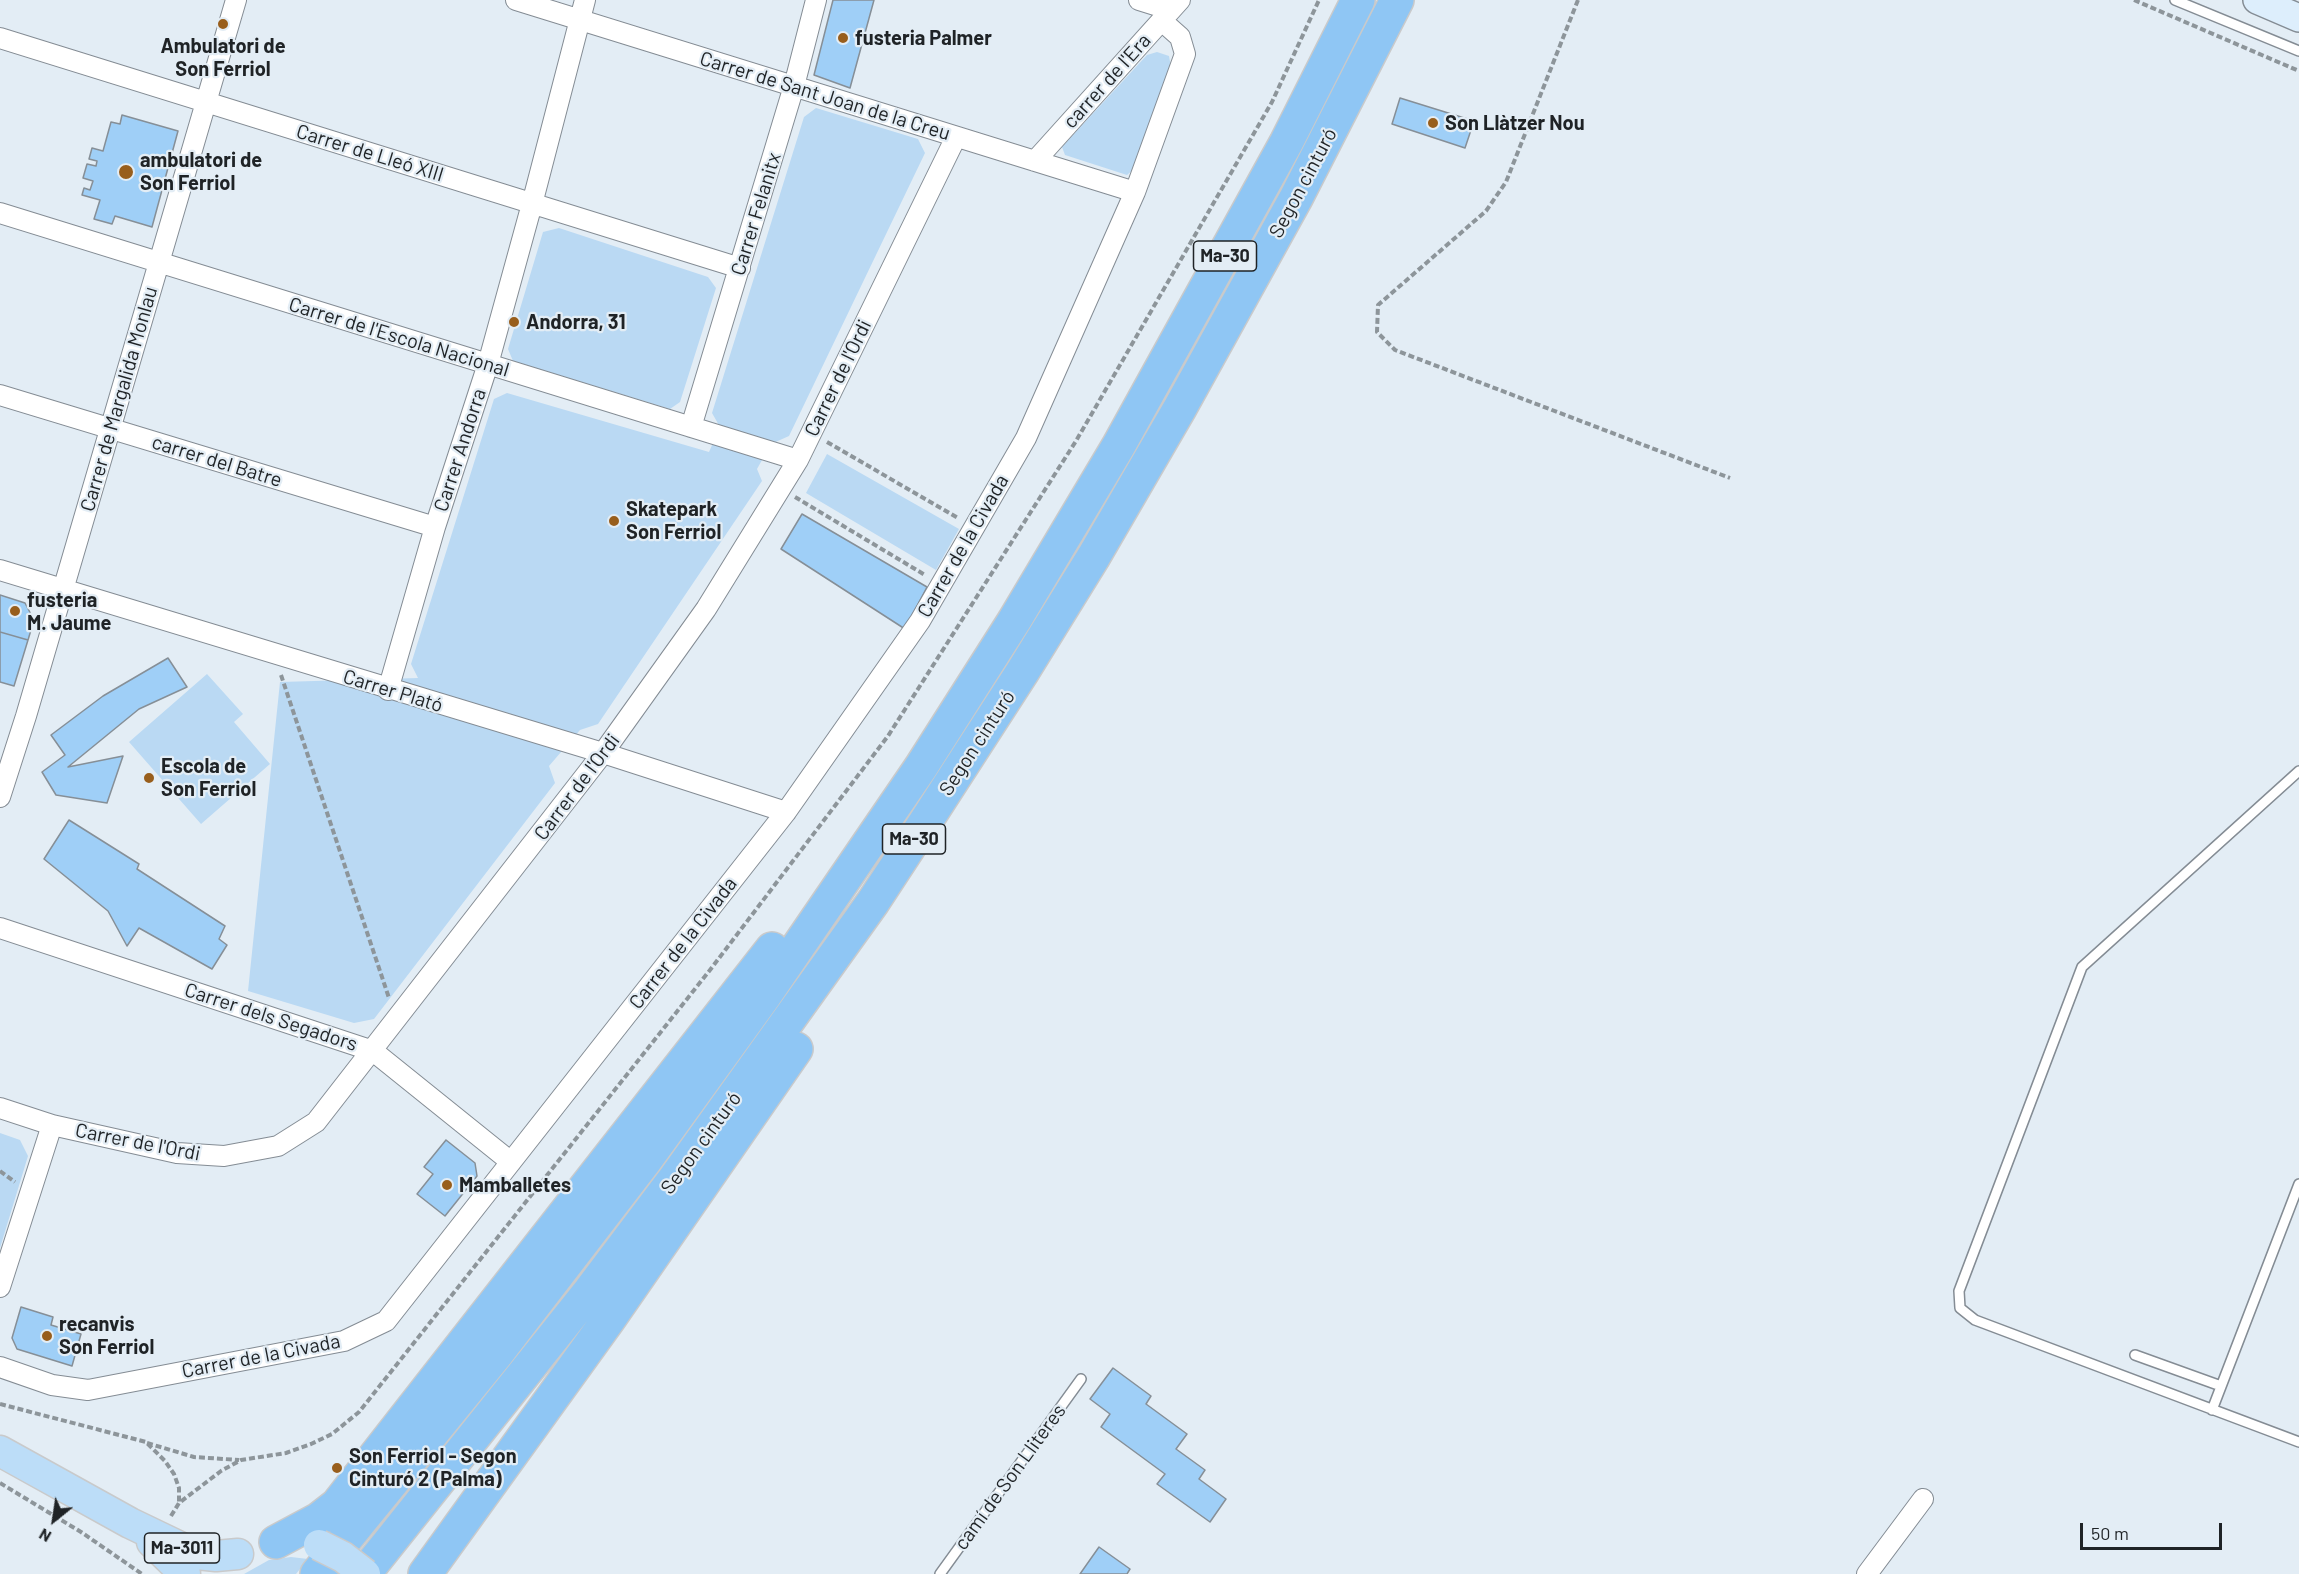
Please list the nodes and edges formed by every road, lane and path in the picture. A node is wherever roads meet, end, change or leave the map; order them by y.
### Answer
1 (236, 0) edge
2 (516, 0) edge
3 (585, 0) edge
4 (816, 0) edge
5 (1139, 0) edge
6 (1358, 0) edge
7 (1396, 0) edge
8 (1407, 0) edge
9 (1578, 0) edge
10 (2134, 0) edge
11 (2175, 0) edge
12 (2257, 0) edge
13 (1171, 10) edge
14 (2299, 18) edge
15 (580, 20) junction
16 (0, 38) edge
17 (1374, 45) junction
18 (2299, 51) edge
19 (2299, 71) edge
20 (794, 86) junction
21 (206, 102) junction
22 (956, 137) junction
23 (1035, 161) junction
24 (1135, 192) junction
25 (532, 204) junction
26 (0, 213) edge
27 (159, 262) junction
28 (740, 268) junction
29 (488, 364) junction
30 (0, 394) edge
31 (691, 427) junction
32 (110, 428) junction
33 (812, 433) junction
34 (798, 460) junction
35 (1730, 478) dead end
36 (781, 488) junction
37 (435, 527) junction
38 (974, 527) junction
39 (0, 570) edge
40 (941, 585) junction
41 (62, 589) junction
42 (274, 654) junction
43 (388, 690) junction
44 (986, 729) junction
45 (8, 747) edge
46 (603, 753) junction
47 (921, 767) junction
48 (2299, 771) edge
49 (0, 797) edge
50 (786, 812) junction
51 (0, 928) edge
52 (397, 1020) junction
53 (373, 1051) junction
54 (0, 1108) edge
55 (52, 1125) junction
56 (511, 1162) junction
57 (2299, 1184) edge
58 (0, 1287) edge
59 (2134, 1355) dead end
60 (0, 1367) edge
61 (1081, 1379) dead end
62 (2221, 1386) junction
63 (0, 1404) edge
64 (2212, 1410) junction
65 (146, 1442) junction
66 (2299, 1443) edge
67 (0, 1450) edge
68 (241, 1460) dead end
69 (0, 1483) edge
70 (1923, 1499) dead end
71 (179, 1503) dead end
72 (130, 1522) junction
73 (276, 1542) junction
74 (318, 1560) edge
75 (228, 1564) edge
76 (142, 1574) edge
77 (185, 1574) edge
78 (364, 1574) edge
79 (425, 1574) edge
80 (940, 1574) edge
81 (1867, 1574) edge

1 - 21 street, Carrer de Margalida Monlau
2 - 15 street, Carrer de Sant Joan de la Creu
3 - 15 street, Carrer Andorra
4 - 20 street, Carrer Felanitx
5 - 13 street
6 - 47 highway, Segon cinturó / Ma-30
7 - 17 highway, Segon cinturó / Ma-30
8 - 17 highway
9 - 35 path
10 - 19 path
11 - 18 lane
12 - 14 main road
13 - 23 street, carrer de l'Era
13 - 24 street, Carrer de la Civada
15 - 20 street, Carrer de Sant Joan de la Creu
15 - 25 street, Carrer Andorra
16 - 21 street, Carrer de Lleó XIII
17 - 44 highway, Segon cinturó / Ma-30
20 - 22 street, Carrer de Sant Joan de la Creu
20 - 28 street, Carrer Felanitx
21 - 25 street, Carrer de Lleó XIII
21 - 27 street, Carrer de Margalida Monlau
22 - 23 street, Carrer de Sant Joan de la Creu
22 - 33 street, Carrer de l'Ordi
23 - 24 street, Carrer de Sant Joan de la Creu
24 - 38 street, Carrer de la Civada
25 - 28 street, Carrer de Lleó XIII
25 - 29 street, Carrer Andorra
26 - 27 street, Carrer de l'Escola Nacional
27 - 29 street, Carrer de l'Escola Nacional
27 - 32 street, Carrer de Margalida Monlau
28 - 31 street, Carrer Felanitx
29 - 31 street, Carrer de l'Escola Nacional
29 - 37 street, Carrer Andorra
30 - 32 street, carrer del Batre
31 - 34 street, Carrer de l'Escola Nacional
32 - 37 street, carrer del Batre
32 - 41 street, Carrer de Margalida Monlau
33 - 34 street, Carrer de l'Ordi
33 - 38 path
34 - 36 street, Carrer de l'Ordi
36 - 40 path
36 - 46 street, Carrer de l'Ordi
37 - 43 street, Carrer Andorra
38 - 40 street, Carrer de la Civada
39 - 41 street, Carrer Plató
40 - 50 street, Carrer de la Civada
41 - 42 street, Carrer Plató
41 - 45 street, Carrer de Margalida Monlau
42 - 43 street, Carrer Plató
42 - 52 path
43 - 46 street, Carrer Plató
44 - 78 highway, Segon cinturó / Ma-30
44 - 79 highway
45 - 49 street, Carrer de Margalida Monlau
46 - 50 street, Carrer Plató
46 - 52 street, Carrer de l'Ordi
47 - 73 highway
47 - 74 highway, Ma-30
48 - 64 lane
50 - 56 street, Carrer de la Civada
51 - 53 street, Carrer dels Segadors
52 - 53 street, Carrer de l'Ordi
53 - 55 street, Carrer de l'Ordi
53 - 56 street, Carrer dels Segadors
54 - 55 street, Carrer de l'Ordi
55 - 58 street
56 - 60 street, Carrer de la Civada
57 - 62 lane
59 - 62 lane
61 - 80 lane, camí de Son Lliteres
62 - 64 lane
63 - 65 path
64 - 66 lane
65 - 68 path
65 - 71 path
67 - 72 main road, Ma-3011
69 - 76 path
70 - 81 street
72 - 75 main road, Ma-3011
72 - 77 main road, Ma-3011
73 - 74 main road, Ma-3011
73 - 75 main road, Ma-3011
74 - 78 main road, Ma-3011, bridge

